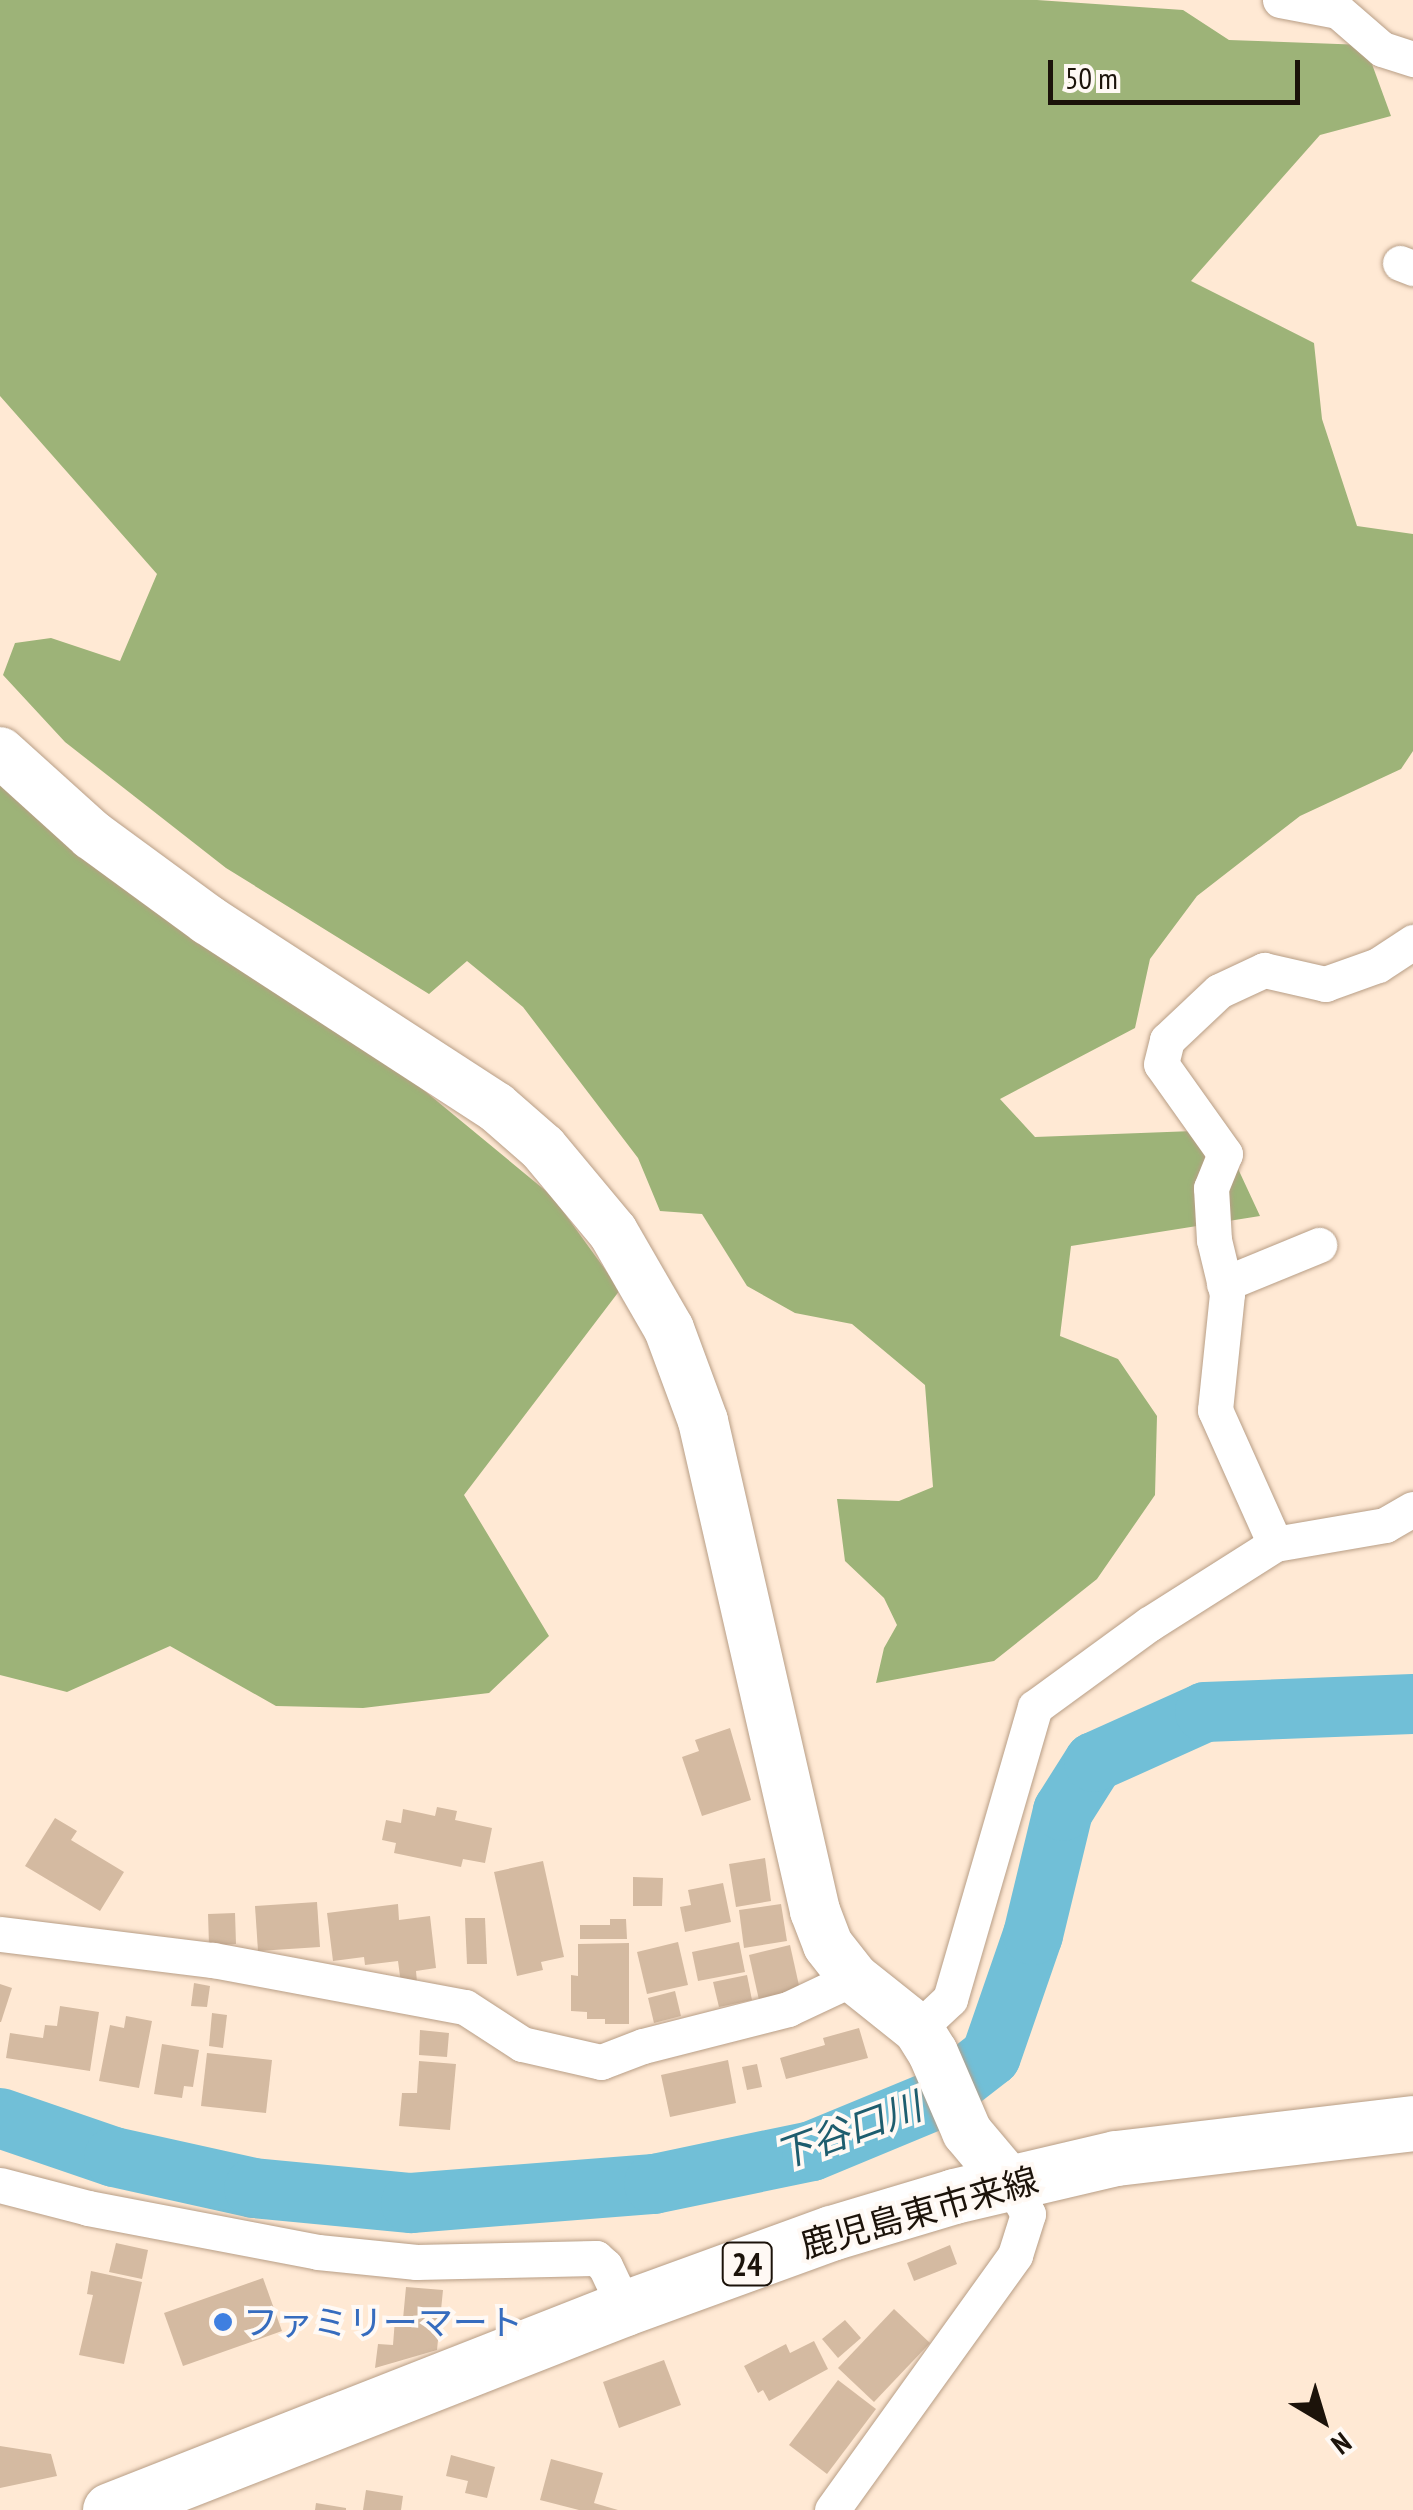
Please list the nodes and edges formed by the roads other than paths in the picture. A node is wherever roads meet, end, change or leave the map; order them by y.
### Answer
1 (1280, 0) edge
2 (1413, 59) edge
3 (0, 752) edge
4 (1413, 942) edge
5 (1320, 1245) dead end
6 (1224, 1284) junction
7 (1413, 1509) edge
8 (1274, 1544) junction
9 (0, 1934) edge
10 (854, 1978) junction
11 (926, 2041) junction
12 (1413, 2123) edge
13 (1010, 2183) junction
14 (0, 2185) edge
15 (626, 2308) junction
16 (110, 2510) edge
17 (832, 2510) edge

1 - 2 street
3 - 10 street
4 - 6 street
5 - 6 street
6 - 8 street
7 - 8 street
8 - 11 street
9 - 10 street
10 - 11 street
11 - 13 street
12 - 13 main road, 鹿児島東市来線 / 24
13 - 15 main road, 鹿児島東市来線 / 24
13 - 17 street
14 - 15 street
15 - 16 main road, 鹿児島東市来線 / 24

